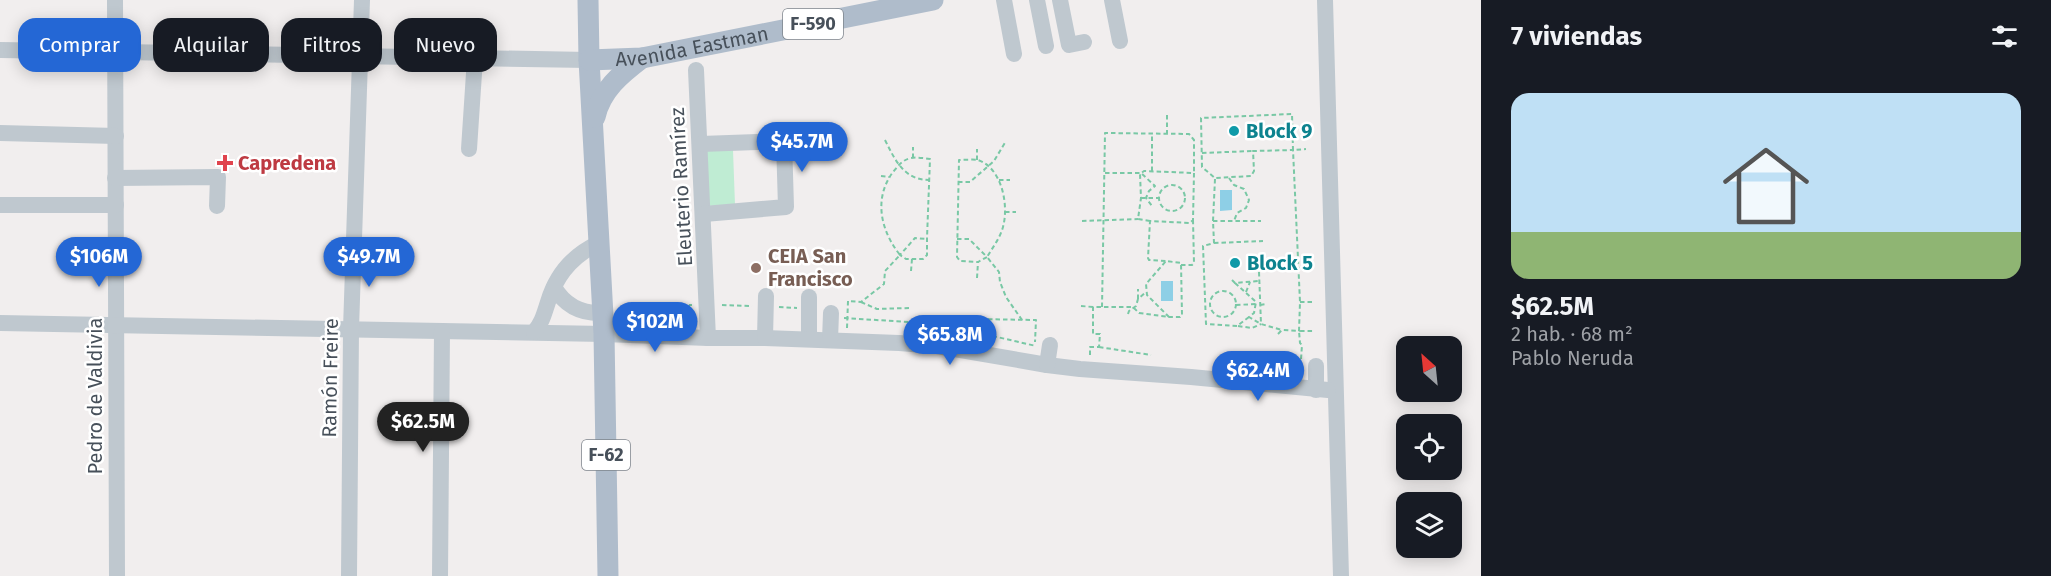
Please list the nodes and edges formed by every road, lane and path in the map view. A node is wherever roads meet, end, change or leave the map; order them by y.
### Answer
1 (115, 0) edge
2 (362, 0) edge
3 (588, 0) edge
4 (933, 0) edge
5 (1004, 0) edge
6 (1037, 0) edge
7 (1060, 0) edge
8 (1112, 0) edge
9 (1325, 0) edge
10 (115, 18) edge
11 (362, 18) edge
12 (1120, 41) dead end
13 (1084, 42) dead end
14 (1046, 46) dead end
15 (0, 50) edge
16 (18, 50) edge
17 (141, 52) edge
18 (1014, 54) dead end
19 (281, 55) edge
20 (497, 58) edge
21 (642, 58) junction
22 (589, 60) junction
23 (696, 70) dead end
24 (115, 72) edge
25 (360, 72) edge
26 (473, 72) edge
27 (1167, 115) dead end
28 (0, 133) edge
29 (593, 133) junction
30 (1152, 134) junction
31 (1167, 134) junction
32 (116, 136) junction
33 (885, 140) dead end
34 (1006, 141) dead end
35 (701, 144) junction
36 (914, 147) dead end
37 (469, 149) dead end
38 (977, 149) dead end
39 (1306, 149) dead end
40 (1293, 150) junction
41 (1253, 151) junction
42 (1202, 153) junction
43 (912, 158) junction
44 (976, 159) junction
45 (898, 166) junction
46 (988, 166) junction
47 (1152, 171) junction
48 (1105, 173) junction
49 (1141, 173) junction
50 (1194, 173) junction
51 (881, 176) dead end
52 (889, 177) junction
53 (115, 178) junction
54 (1215, 178) junction
55 (1229, 178) junction
56 (929, 180) junction
57 (999, 180) junction
58 (1010, 180) dead end
59 (958, 182) junction
60 (1141, 198) junction
61 (1146, 198) junction
62 (1159, 198) junction
63 (0, 205) edge
64 (116, 205) junction
65 (217, 206) dead end
66 (1152, 206) dead end
67 (1005, 212) junction
68 (1016, 212) dead end
69 (704, 214) junction
70 (1138, 219) junction
71 (1193, 220) junction
72 (1082, 221) dead end
73 (1105, 221) junction
74 (1150, 221) junction
75 (1213, 221) junction
76 (1234, 221) junction
77 (1261, 221) dead end
78 (927, 239) junction
79 (957, 239) junction
80 (1263, 241) dead end
81 (1230, 242) junction
82 (599, 243) junction
83 (1214, 243) junction
84 (1231, 248) dead end
85 (900, 255) junction
86 (987, 256) junction
87 (912, 259) junction
88 (1166, 261) junction
89 (978, 262) junction
90 (1181, 266) junction
91 (880, 271) dead end
92 (885, 271) junction
93 (911, 271) dead end
94 (1259, 272) dead end
95 (977, 278) dead end
96 (1259, 281) junction
97 (1250, 282) junction
98 (554, 287) junction
99 (1138, 289) dead end
100 (1146, 292) junction
101 (1246, 292) junction
102 (766, 296) dead end
103 (809, 297) dead end
104 (1138, 299) junction
105 (861, 302) junction
106 (1300, 302) junction
107 (1313, 302) dead end
108 (1256, 304) junction
109 (1260, 304) junction
110 (1268, 304) dead end
111 (1236, 305) junction
112 (1081, 306) dead end
113 (1093, 307) junction
114 (1102, 307) junction
115 (909, 308) dead end
116 (1133, 308) junction
117 (1128, 314) dead end
118 (836, 316) junction
119 (1169, 316) junction
120 (1250, 317) junction
121 (973, 319) dead end
122 (1022, 320) junction
123 (0, 323) edge
124 (603, 323) junction
125 (1261, 324) junction
126 (116, 325) junction
127 (1238, 326) junction
128 (351, 329) junction
129 (1282, 330) junction
130 (442, 331) junction
131 (1299, 331) junction
132 (1314, 331) dead end
133 (534, 332) junction
134 (1278, 334) dead end
135 (708, 338) junction
136 (765, 338) junction
137 (809, 339) junction
138 (838, 340) junction
139 (1099, 347) junction
140 (1043, 354) junction
141 (1150, 355) dead end
142 (1080, 360) junction
143 (1293, 375) dead end
144 (1315, 380) junction
145 (117, 576) edge
146 (349, 576) edge
147 (440, 576) edge
148 (608, 576) edge
149 (1341, 576) edge

1 - 10 street, Pedro de Valdivia
2 - 11 street, Ramón Freire
3 - 22 main road, F-62
4 - 21 main road, Avenida Eastman / F-590
5 - 18 street
6 - 14 street
7 - 13 street
8 - 12 street
9 - 149 street
15 - 16 street
17 - 19 street
20 - 22 street
21 - 22 main road, Avenida Eastman / F-590
21 - 29 main road
22 - 29 main road, F-62
23 - 35 street, Eleuterio Ramírez
24 - 32 street, Pedro de Valdivia
25 - 128 street, Ramón Freire
26 - 37 street
27 - 31 path
28 - 32 street
29 - 82 main road, F-62
30 - 31 path
30 - 47 path
30 - 48 path
31 - 50 path
32 - 53 street, Pedro de Valdivia
33 - 45 path
34 - 46 path
35 - 69 street, Eleuterio Ramírez
35 - 69 street
36 - 43 path
38 - 44 path
39 - 40 path
40 - 41 path
40 - 42 path
40 - 106 path
41 - 42 path
41 - 55 path
42 - 54 path
43 - 45 path
43 - 56 path
44 - 46 path
44 - 59 path
45 - 52 path
45 - 56 path
46 - 57 path
46 - 59 path
47 - 49 path
47 - 50 path
48 - 49 path
48 - 73 path
49 - 60 path
49 - 61 path
50 - 71 path
51 - 52 path
52 - 85 path
53 - 64 street, Pedro de Valdivia
53 - 65 street
54 - 55 path
54 - 75 path
55 - 76 path
56 - 78 path
57 - 58 path
57 - 67 path
59 - 79 path
60 - 61 path
60 - 70 path
61 - 62 path
61 - 66 path
62 - 62 path
63 - 64 street
64 - 126 street, Pedro de Valdivia
67 - 68 path
67 - 86 path
69 - 135 street, Eleuterio Ramírez
70 - 73 path
70 - 74 path
71 - 74 path
71 - 90 path
72 - 73 path
73 - 114 path
74 - 88 path
75 - 76 path
75 - 83 path
76 - 77 path
78 - 85 path
78 - 87 path
79 - 86 path
79 - 89 path
80 - 81 path
81 - 83 path
81 - 84 path
82 - 98 street
82 - 124 main road, F-62
83 - 127 path
85 - 87 path
85 - 92 path
86 - 89 path
86 - 122 path
87 - 93 path
88 - 90 path
88 - 100 path
89 - 95 path
90 - 119 path
91 - 92 path
92 - 105 path
94 - 96 path
96 - 97 path
96 - 109 path
97 - 101 path
97 - 101 path
98 - 124 street
98 - 133 street
99 - 104 path
100 - 104 path
100 - 119 path
101 - 108 path
102 - 136 street
103 - 137 street
104 - 116 path
105 - 115 path
105 - 118 path
106 - 107 path
106 - 131 path
108 - 111 path
108 - 120 path
109 - 110 path
109 - 125 path
111 - 111 path
112 - 113 path
113 - 114 path
113 - 139 path
114 - 116 path
116 - 117 path
116 - 119 path
118 - 138 street
118 - 138 path
118 - 140 path
120 - 125 path
120 - 127 path
121 - 122 path
122 - 140 path
123 - 126 street
124 - 133 street
124 - 135 street
124 - 148 main road, F-62
125 - 127 path
125 - 129 path
126 - 128 street
126 - 145 street, Pedro de Valdivia
128 - 130 street
128 - 146 street, Ramón Freire
129 - 131 path
129 - 134 path
130 - 133 street
130 - 147 street
131 - 132 path
131 - 144 path
135 - 136 street
136 - 137 street
137 - 138 street
138 - 140 street
139 - 141 path
139 - 142 path
140 - 142 street
142 - 144 street
143 - 144 path

